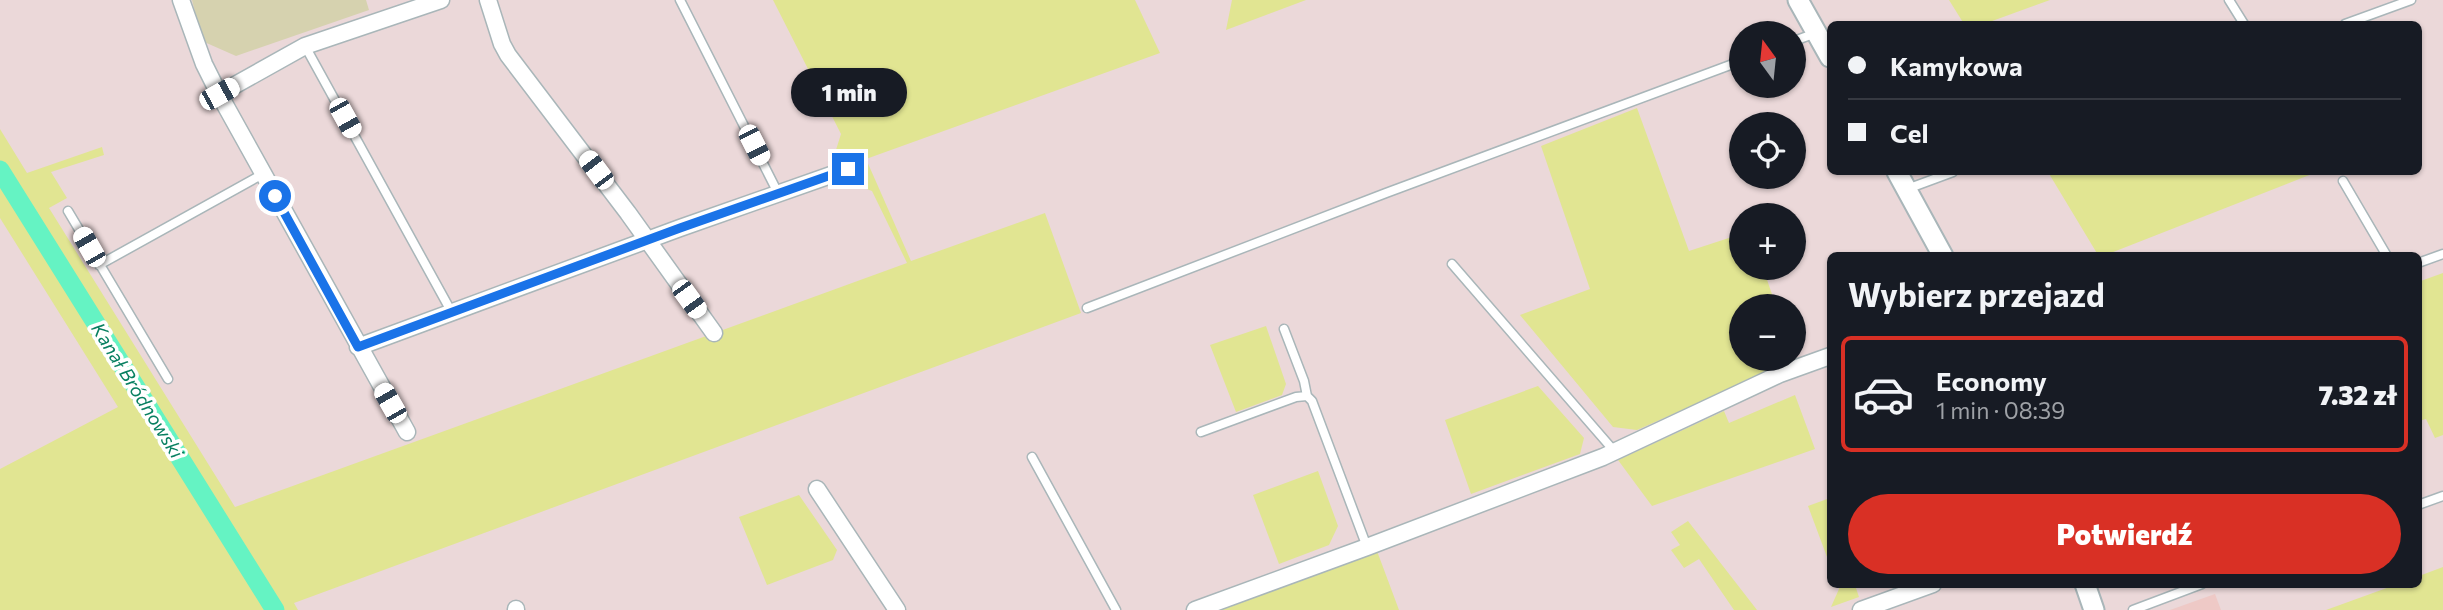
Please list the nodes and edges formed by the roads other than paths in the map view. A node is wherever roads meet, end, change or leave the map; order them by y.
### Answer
1 (181, 0) edge
2 (441, 0) edge
3 (488, 0) edge
4 (680, 0) edge
5 (1798, 0) edge
6 (2230, 0) edge
7 (2411, 0) edge
8 (2242, 21) edge
9 (2353, 21) edge
10 (1816, 33) junction
11 (1806, 37) edge
12 (305, 46) junction
13 (1827, 52) edge
14 (1729, 65) edge
15 (219, 94) junction
16 (848, 169) dead end
17 (263, 174) junction
18 (1898, 175) edge
19 (1945, 175) edge
20 (2343, 181) dead end
21 (1907, 189) junction
22 (778, 193) junction
23 (68, 211) dead end
24 (647, 240) junction
25 (1941, 252) edge
26 (2385, 252) edge
27 (2443, 254) edge
28 (2422, 262) edge
29 (1452, 264) dead end
30 (99, 265) junction
31 (1087, 308) dead end
32 (451, 311) junction
33 (1284, 329) dead end
34 (714, 333) dead end
35 (358, 347) junction
36 (1827, 357) edge
37 (168, 379) dead end
38 (1307, 396) junction
39 (407, 432) dead end
40 (1201, 432) dead end
41 (1615, 452) junction
42 (1032, 457) dead end
43 (817, 489) dead end
44 (2443, 496) edge
45 (2422, 504) edge
46 (1367, 547) junction
47 (1922, 588) edge
48 (2086, 588) edge
49 (2191, 588) edge
50 (897, 610) edge
51 (1116, 610) edge
52 (1195, 610) edge
53 (1861, 610) edge
54 (2094, 610) edge
55 (2133, 610) edge

1 - 15 street
2 - 12 street
3 - 24 street
4 - 22 lane
5 - 10 street
6 - 8 lane
7 - 9 lane
10 - 11 lane
10 - 13 street
12 - 15 street
12 - 32 lane
14 - 31 lane
15 - 17 street
16 - 22 street
17 - 30 lane
17 - 35 street
18 - 21 street
19 - 21 lane
20 - 26 lane
21 - 25 street
22 - 24 street
23 - 30 lane
24 - 32 street
24 - 34 street
27 - 28 lane
29 - 41 lane
30 - 37 lane
32 - 35 street
33 - 38 lane
35 - 39 street
36 - 41 street
38 - 40 lane
38 - 46 lane
41 - 46 street
42 - 51 lane
43 - 50 street
44 - 45 lane
46 - 52 street
47 - 53 street
48 - 54 street
49 - 55 lane

